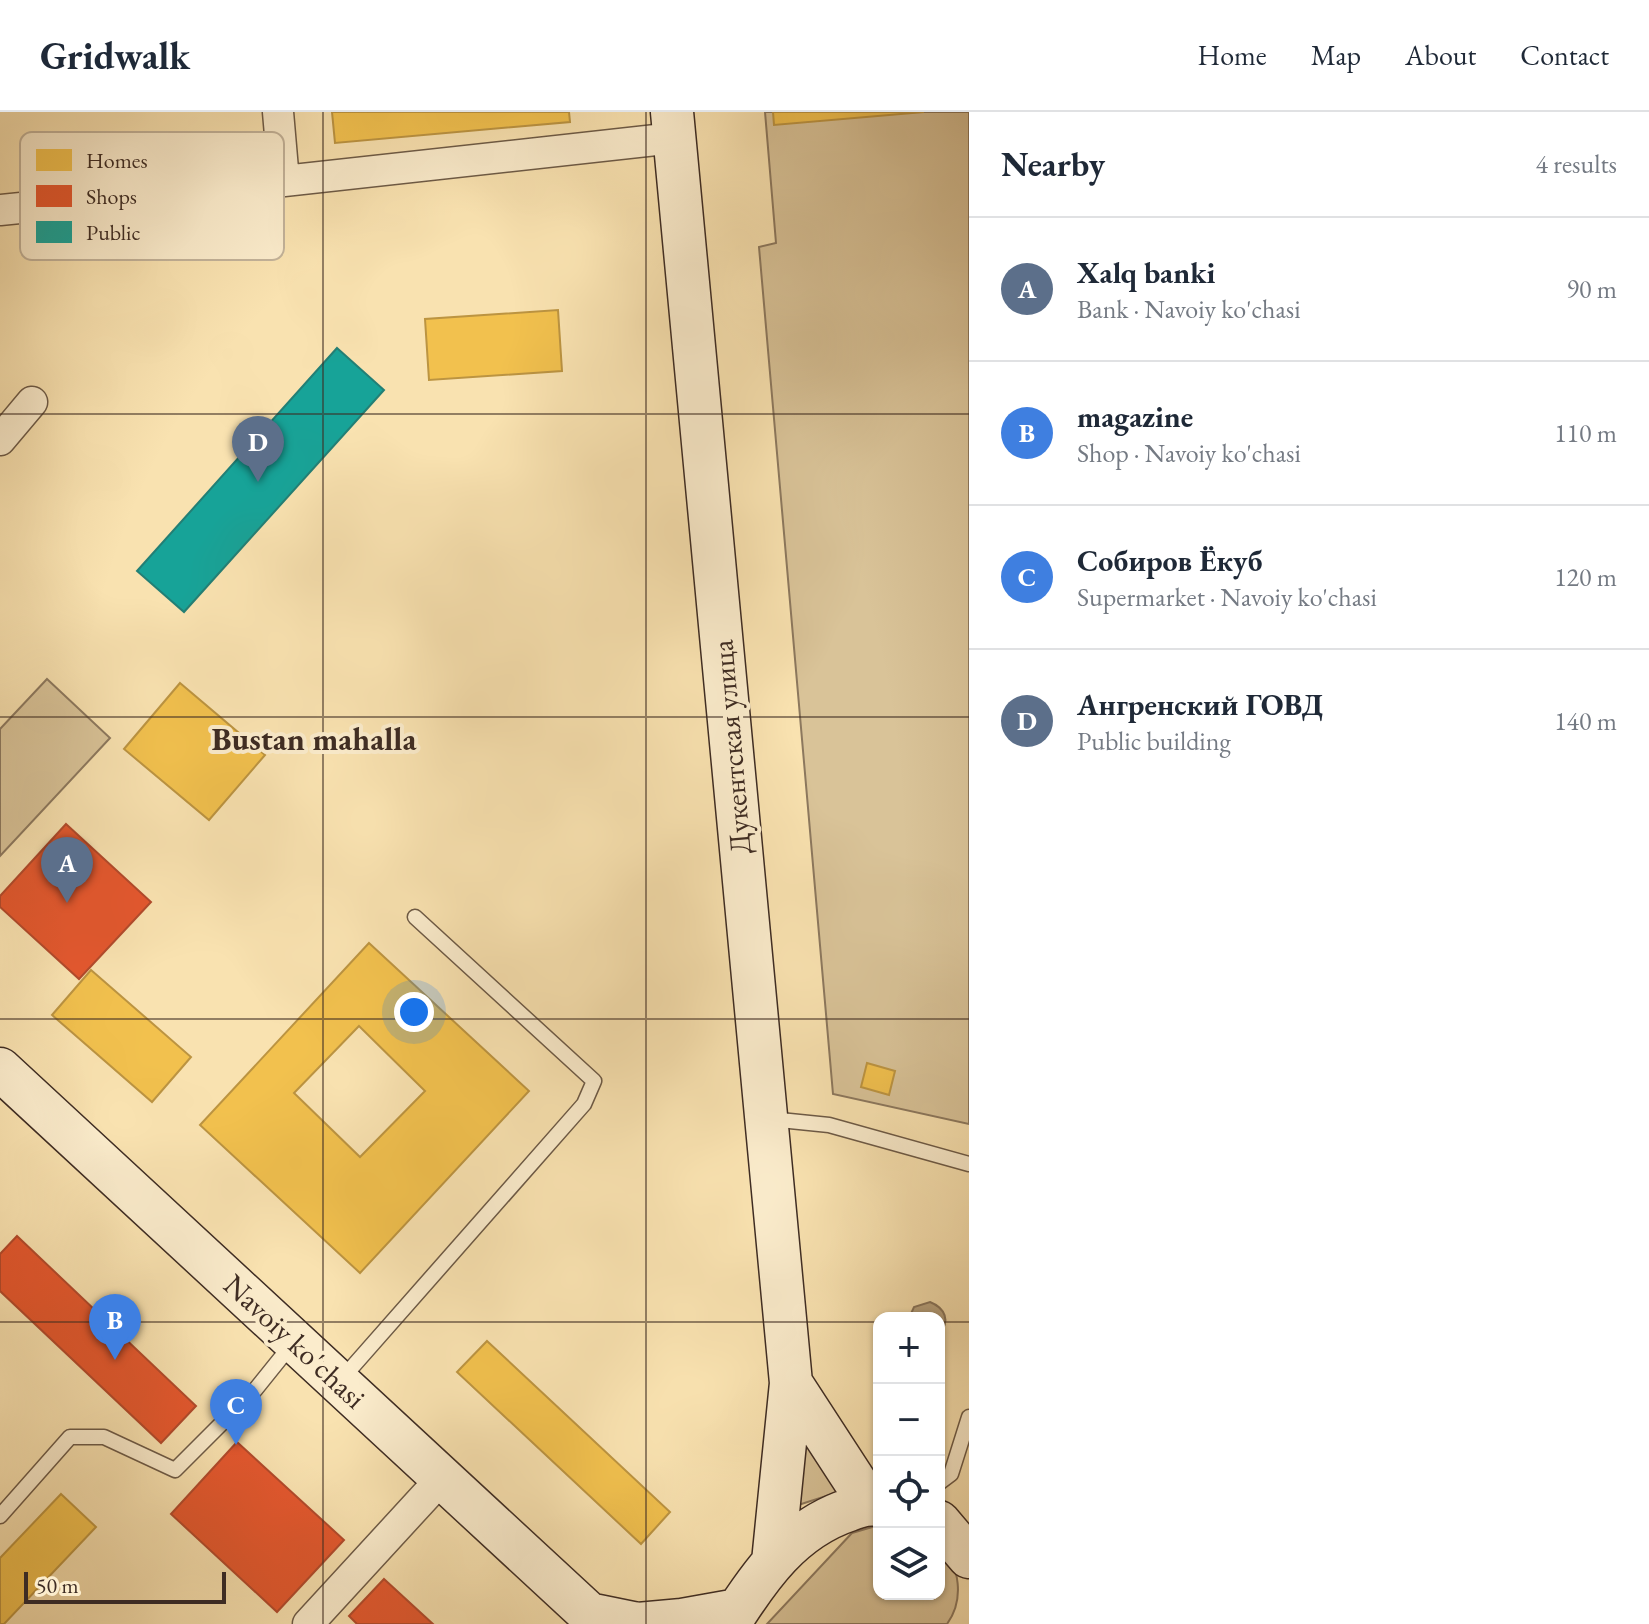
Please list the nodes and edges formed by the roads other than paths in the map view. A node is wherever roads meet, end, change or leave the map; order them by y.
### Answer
1 (278, 112) edge
2 (673, 125) edge
3 (280, 132) edge
4 (284, 181) edge
5 (20, 208) edge
6 (0, 210) edge
7 (32, 402) dead end
8 (0, 440) edge
9 (415, 917) dead end
10 (0, 1069) edge
11 (766, 1118) junction
12 (969, 1164) edge
13 (295, 1340) junction
14 (340, 1381) junction
15 (791, 1383) junction
16 (969, 1417) edge
17 (443, 1477) junction
18 (945, 1478) edge
19 (873, 1503) edge
20 (873, 1504) edge
21 (0, 1516) edge
22 (969, 1520) edge
23 (945, 1522) edge
24 (944, 1528) edge
25 (969, 1557) edge
26 (773, 1562) junction
27 (733, 1617) edge
28 (594, 1619) edge
29 (312, 1623) edge

1 - 3 street
2 - 4 street
2 - 11 main road, Дукентская улица
5 - 6 street
7 - 8 street
9 - 14 lane
10 - 13 main road, Navoiy ko'chasi
11 - 12 lane
11 - 15 main road, Дукентская улица
13 - 14 main road, Navoiy ko'chasi
13 - 21 lane
14 - 17 main road, Navoiy ko'chasi
15 - 19 main road
15 - 26 main road, Дукентская улица
16 - 18 lane
17 - 28 main road, Navoiy ko'chasi
17 - 29 street
20 - 26 main road
22 - 23 main road
24 - 25 main road
26 - 27 main road
27 - 28 main road

